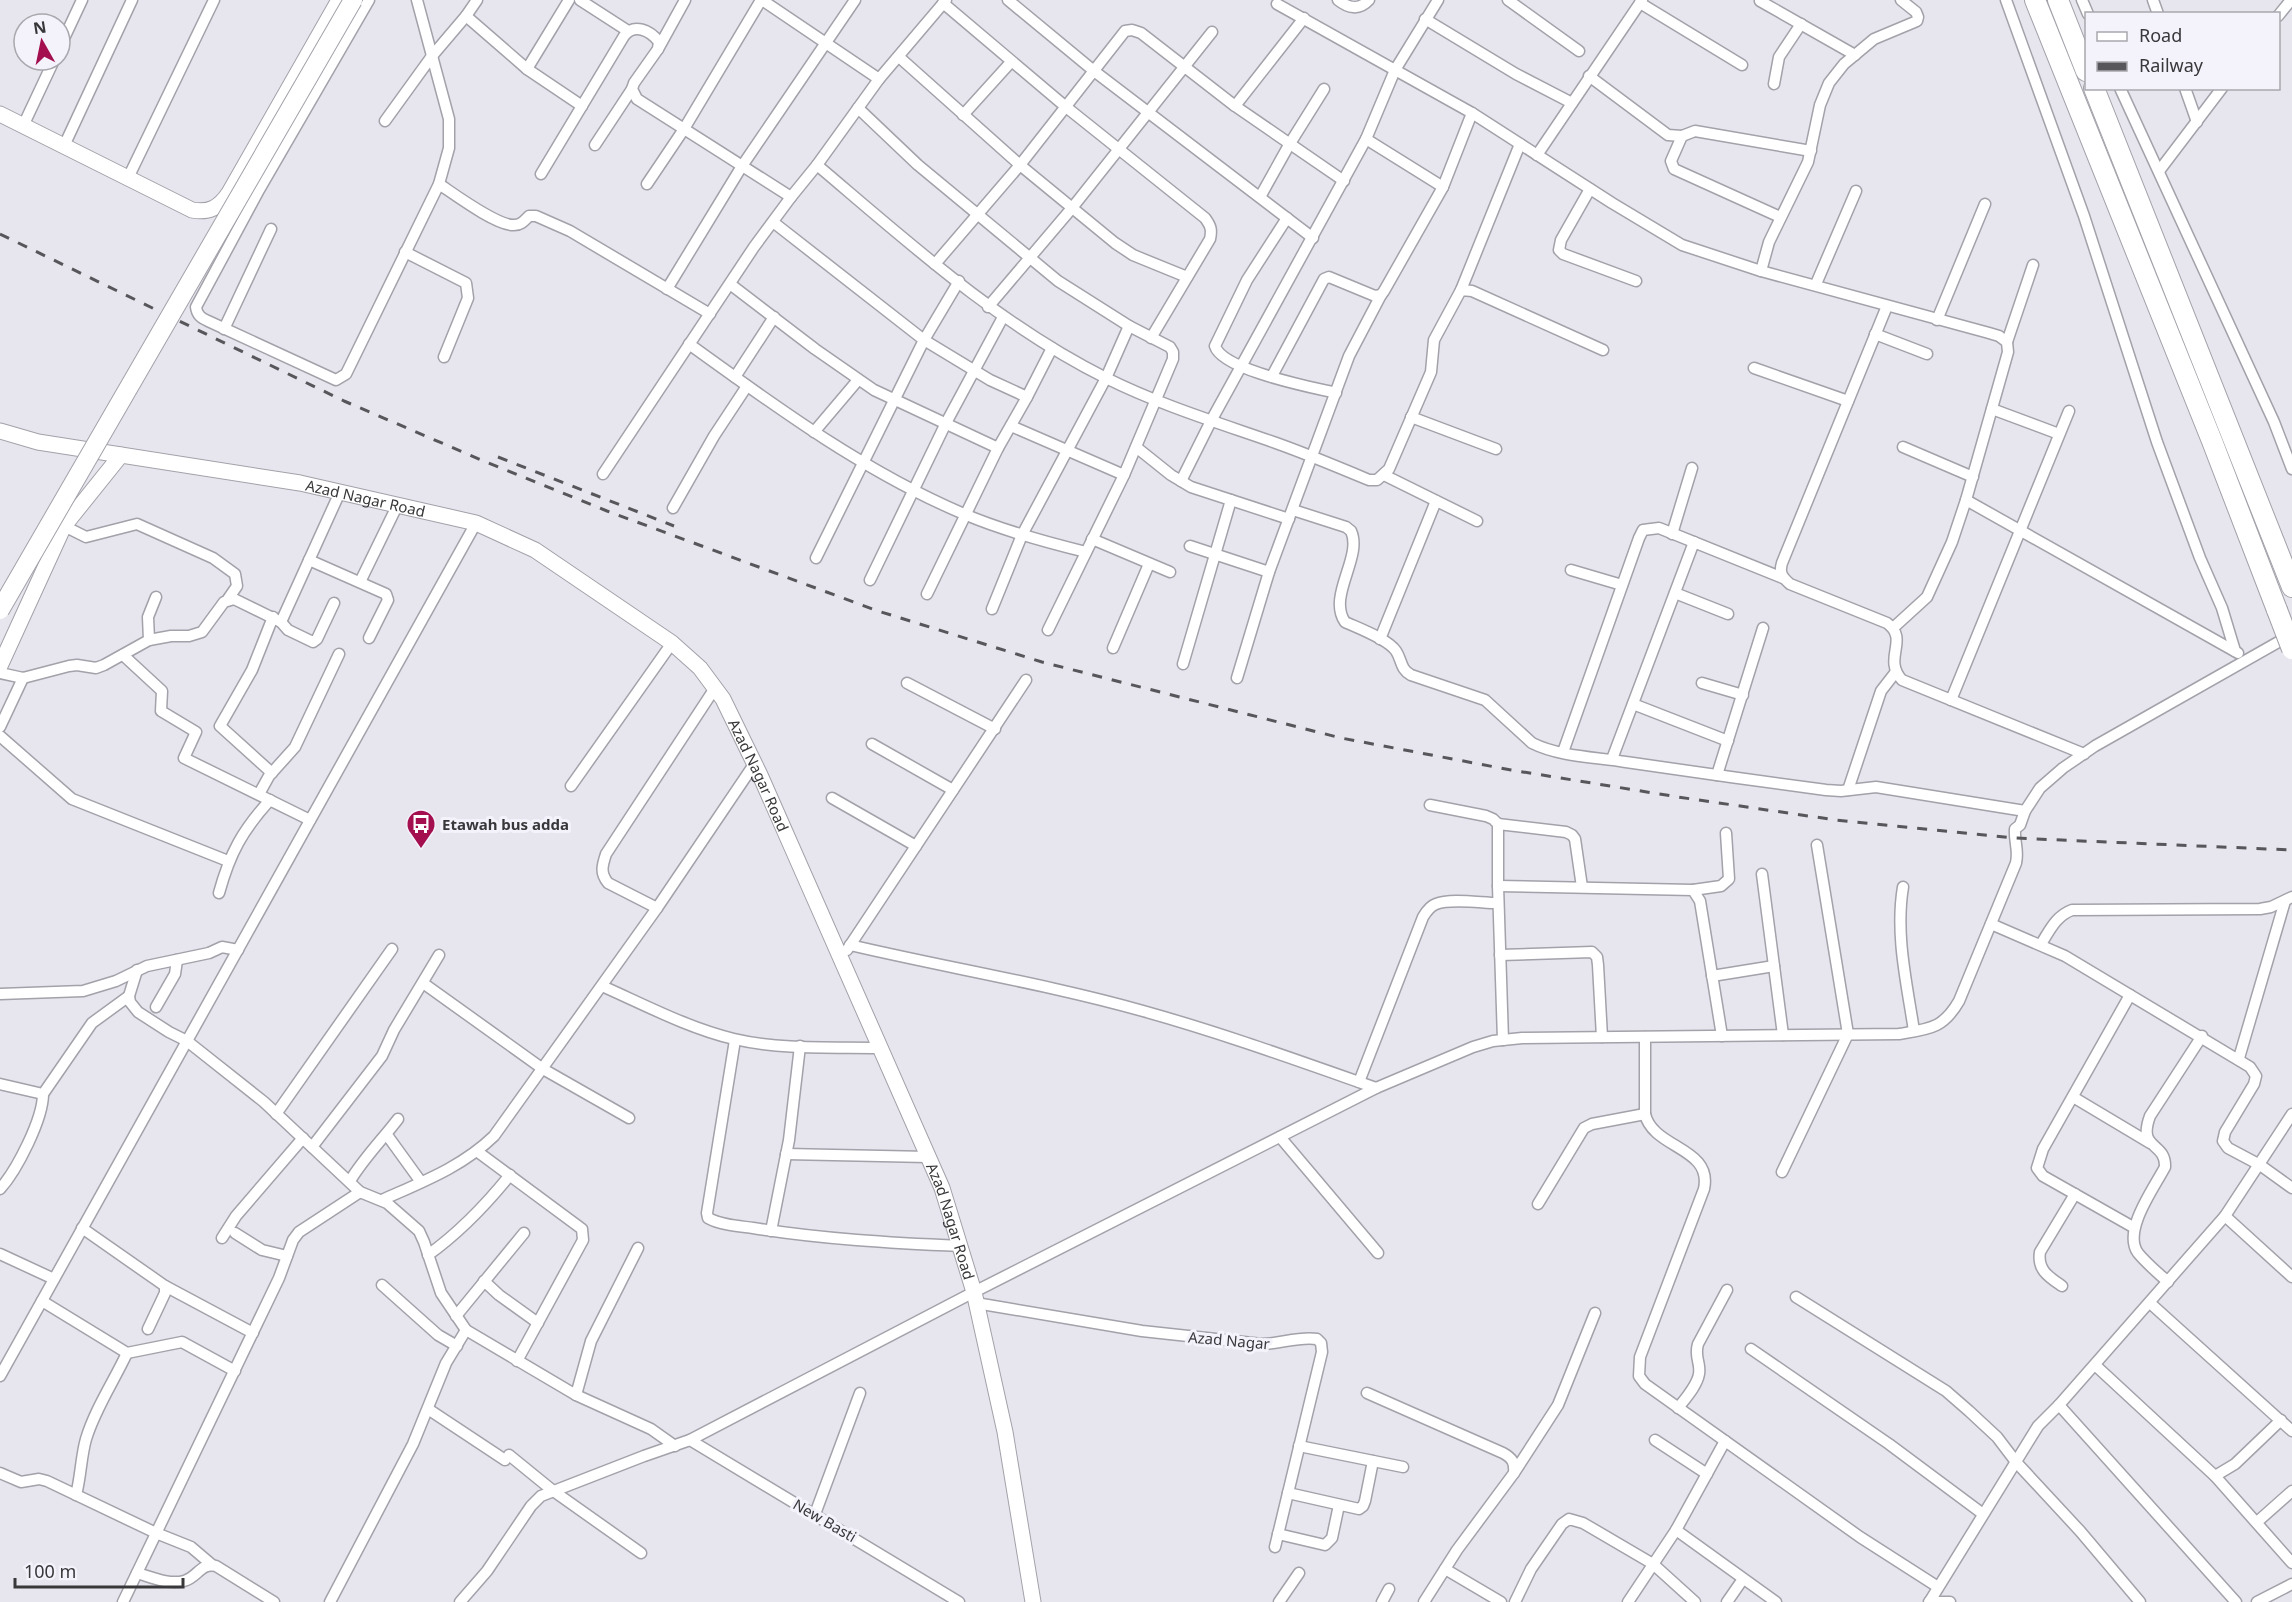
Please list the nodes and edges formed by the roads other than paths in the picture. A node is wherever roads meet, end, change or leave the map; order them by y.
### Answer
1 (82, 0) edge
2 (132, 0) edge
3 (214, 0) edge
4 (339, 0) edge
5 (353, 0) edge
6 (369, 0) edge
7 (417, 0) edge
8 (477, 0) edge
9 (569, 0) edge
10 (580, 0) edge
11 (685, 0) edge
12 (761, 0) edge
13 (855, 0) edge
14 (1008, 0) edge
15 (1338, 0) edge
16 (1369, 0) edge
17 (1438, 0) edge
18 (1508, 0) edge
19 (1900, 0) edge
20 (2006, 0) edge
21 (2035, 0) edge
22 (2058, 0) edge
23 (2291, 0) edge
24 (945, 1) edge
25 (1641, 2) edge
26 (1760, 2) dead end
27 (1277, 4) dead end
28 (2280, 14) edge
29 (466, 16) junction
30 (1304, 18) junction
31 (1425, 19) junction
32 (72, 21) edge
33 (1801, 24) junction
34 (628, 31) junction
35 (1212, 32) dead end
36 (825, 44) junction
37 (658, 49) junction
38 (1579, 51) dead end
39 (1855, 55) junction
40 (432, 56) junction
41 (899, 57) junction
42 (1011, 62) junction
43 (1185, 65) junction
44 (1742, 65) dead end
45 (2085, 68) edge
46 (527, 69) junction
47 (1395, 70) junction
48 (1094, 71) junction
49 (48, 72) edge
50 (1589, 76) junction
51 (879, 79) junction
52 (1774, 84) dead end
53 (632, 89) junction
54 (1324, 89) dead end
55 (2095, 90) edge
56 (2121, 90) edge
57 (2186, 90) edge
58 (2221, 90) edge
59 (1572, 104) junction
60 (582, 106) junction
61 (1235, 106) junction
62 (1066, 107) junction
63 (858, 108) junction
64 (1149, 111) junction
65 (1472, 113) junction
66 (0, 114) edge
67 (963, 115) junction
68 (385, 121) dead end
69 (2197, 122) junction
70 (23, 126) junction
71 (684, 129) junction
72 (1682, 136) junction
73 (1366, 139) junction
74 (1520, 144) junction
75 (595, 145) dead end
76 (1289, 145) junction
77 (64, 146) junction
78 (1118, 150) junction
79 (1811, 151) junction
80 (1537, 155) junction
81 (817, 165) junction
82 (1020, 165) junction
83 (742, 166) junction
84 (2159, 171) junction
85 (541, 174) dead end
86 (128, 178) junction
87 (1344, 181) junction
88 (439, 184) junction
89 (647, 184) dead end
90 (1443, 187) junction
91 (1590, 189) junction
92 (1856, 191) dead end
93 (791, 197) junction
94 (1260, 197) junction
95 (1985, 204) dead end
96 (1072, 208) junction
97 (976, 214) junction
98 (1780, 217) junction
99 (1287, 218) junction
100 (773, 222) junction
101 (271, 229) dead end
102 (1313, 238) junction
103 (405, 252) junction
104 (1028, 258) junction
105 (935, 264) junction
106 (2032, 265) dead end
107 (1761, 271) junction
108 (1187, 277) junction
109 (959, 281) junction
110 (1636, 281) dead end
111 (730, 284) junction
112 (1816, 284) junction
113 (667, 289) junction
114 (1461, 290) junction
115 (1381, 295) junction
116 (1887, 306) junction
117 (988, 307) junction
118 (710, 314) junction
119 (774, 317) junction
120 (1003, 317) junction
121 (1937, 320) junction
122 (1128, 326) junction
123 (224, 329) junction
124 (1875, 334) junction
125 (1151, 338) junction
126 (924, 340) junction
127 (2007, 342) junction
128 (689, 344) junction
129 (1052, 348) junction
130 (1603, 350) dead end
131 (1927, 354) dead end
132 (444, 357) dead end
133 (1241, 368) junction
134 (1754, 368) dead end
135 (974, 369) junction
136 (1272, 376) junction
137 (735, 377) junction
138 (1106, 378) junction
139 (858, 380) junction
140 (747, 386) junction
141 (1336, 393) junction
142 (1027, 397) junction
143 (1156, 400) junction
144 (894, 401) junction
145 (1848, 401) junction
146 (1992, 409) junction
147 (2069, 411) dead end
148 (1411, 417) junction
149 (1211, 421) junction
150 (946, 423) junction
151 (1011, 426) junction
152 (0, 431) edge
153 (814, 432) junction
154 (2059, 434) junction
155 (1136, 447) junction
156 (1903, 447) dead end
157 (998, 448) junction
158 (1496, 450) dead end
159 (1065, 451) junction
160 (121, 455) junction
161 (1313, 456) junction
162 (864, 463) junction
163 (1692, 468) dead end
164 (2292, 469) edge
165 (603, 474) dead end
166 (1124, 475) junction
167 (1384, 475) junction
168 (1973, 477) junction
169 (1180, 481) junction
170 (914, 491) junction
171 (340, 492) junction
172 (1231, 500) junction
173 (1966, 500) junction
174 (1436, 501) junction
175 (398, 504) junction
176 (673, 508) dead end
177 (1291, 514) junction
178 (965, 515) junction
179 (1478, 521) dead end
180 (476, 523) junction
181 (64, 526) junction
182 (2021, 530) junction
183 (1672, 534) junction
184 (1022, 535) junction
185 (1092, 539) junction
186 (1694, 542) junction
187 (1190, 546) dead end
188 (1086, 552) junction
189 (1215, 555) junction
190 (816, 558) dead end
191 (309, 560) junction
192 (1149, 564) junction
193 (1570, 570) dead end
194 (1170, 572) dead end
195 (1269, 572) junction
196 (1783, 578) junction
197 (870, 580) dead end
198 (360, 582) junction
199 (1622, 585) junction
200 (2292, 587) edge
201 (1675, 593) junction
202 (927, 594) dead end
203 (156, 597) dead end
204 (228, 599) junction
205 (334, 603) dead end
206 (992, 609) dead end
207 (0, 610) edge
208 (1728, 614) dead end
209 (277, 620) junction
210 (1763, 628) dead end
211 (1893, 628) junction
212 (1048, 630) dead end
213 (2292, 634) edge
214 (369, 638) dead end
215 (1380, 639) junction
216 (148, 640) junction
217 (672, 644) junction
218 (1113, 648) dead end
219 (2292, 649) edge
220 (2235, 651) junction
221 (339, 654) dead end
222 (123, 655) junction
223 (2249, 659) junction
224 (1182, 664) dead end
225 (0, 666) edge
226 (1895, 673) junction
227 (0, 674) edge
228 (22, 678) junction
229 (1237, 678) dead end
230 (1026, 680) dead end
231 (907, 683) dead end
232 (1702, 683) dead end
233 (715, 688) junction
234 (1743, 695) junction
235 (1952, 700) junction
236 (1633, 704) junction
237 (0, 727) edge
238 (995, 729) junction
239 (0, 736) edge
240 (1728, 741) junction
241 (872, 744) dead end
242 (1563, 752) junction
243 (2084, 754) junction
244 (1612, 759) junction
245 (755, 763) junction
246 (272, 773) junction
247 (1718, 775) junction
248 (571, 786) dead end
249 (953, 790) junction
250 (1848, 790) junction
251 (259, 794) junction
252 (832, 798) dead end
253 (270, 800) junction
254 (1430, 806) dead end
255 (2025, 811) junction
256 (310, 820) junction
257 (1498, 824) junction
258 (1726, 834) dead end
259 (1817, 845) dead end
260 (916, 846) junction
261 (228, 861) junction
262 (1762, 874) dead end
263 (1498, 886) junction
264 (1581, 886) junction
265 (1903, 887) dead end
266 (1693, 890) junction
267 (219, 893) dead end
268 (2289, 899) edge
269 (1498, 903) junction
270 (657, 908) junction
271 (1991, 924) junction
272 (2041, 944) junction
273 (850, 945) junction
274 (392, 949) dead end
275 (238, 950) junction
276 (439, 955) dead end
277 (1500, 955) junction
278 (177, 960) junction
279 (841, 960) junction
280 (1774, 966) junction
281 (137, 970) junction
282 (1712, 976) junction
283 (423, 983) junction
284 (602, 986) junction
285 (0, 994) edge
286 (2130, 994) junction
287 (129, 996) junction
288 (156, 1007) dead end
289 (1914, 1031) junction
290 (1848, 1034) junction
291 (1783, 1035) junction
292 (1722, 1036) junction
293 (2202, 1036) junction
294 (1602, 1037) junction
295 (1645, 1037) junction
296 (735, 1040) junction
297 (1503, 1040) junction
298 (187, 1041) junction
299 (800, 1046) junction
300 (880, 1048) junction
301 (2239, 1058) junction
302 (543, 1069) junction
303 (1359, 1082) junction
304 (0, 1084) edge
305 (1376, 1088) junction
306 (43, 1094) junction
307 (2073, 1097) junction
308 (276, 1114) junction
309 (1645, 1114) junction
310 (2292, 1114) edge
311 (629, 1118) dead end
312 (398, 1119) dead end
313 (387, 1135) junction
314 (1280, 1137) junction
315 (303, 1138) junction
316 (2150, 1143) junction
317 (312, 1147) junction
318 (478, 1152) junction
319 (786, 1154) junction
320 (928, 1157) junction
321 (2260, 1165) junction
322 (1782, 1172) dead end
323 (510, 1175) junction
324 (350, 1181) junction
325 (421, 1182) junction
326 (2292, 1188) edge
327 (0, 1189) edge
328 (360, 1192) junction
329 (2075, 1194) junction
330 (382, 1200) junction
331 (1538, 1204) dead end
332 (2225, 1216) junction
333 (2133, 1227) junction
334 (82, 1228) junction
335 (771, 1231) junction
336 (235, 1233) dead end
337 (524, 1233) dead end
338 (222, 1238) dead end
339 (961, 1246) junction
340 (638, 1248) dead end
341 (1378, 1253) dead end
342 (0, 1254) edge
343 (428, 1255) junction
344 (287, 1256) junction
345 (2292, 1276) edge
346 (54, 1279) junction
347 (484, 1281) junction
348 (2168, 1282) junction
349 (165, 1286) junction
350 (382, 1286) dead end
351 (2062, 1286) dead end
352 (1727, 1290) dead end
353 (1796, 1297) dead end
354 (975, 1298) junction
355 (42, 1300) junction
356 (2150, 1303) junction
357 (1595, 1313) dead end
358 (456, 1316) junction
359 (538, 1323) junction
360 (148, 1329) dead end
361 (466, 1330) junction
362 (254, 1333) junction
363 (456, 1346) junction
364 (1751, 1349) dead end
365 (127, 1353) junction
366 (517, 1361) junction
367 (2095, 1365) junction
368 (235, 1371) junction
369 (0, 1376) edge
370 (860, 1393) dead end
371 (1366, 1393) dead end
372 (576, 1395) junction
373 (2060, 1405) junction
374 (1678, 1408) junction
375 (428, 1409) junction
376 (2281, 1420) junction
377 (2292, 1431) edge
378 (690, 1440) junction
379 (1655, 1440) dead end
380 (1725, 1441) junction
381 (675, 1446) junction
382 (1299, 1446) junction
383 (1373, 1461) junction
384 (2016, 1462) junction
385 (1403, 1467) dead end
386 (0, 1473) edge
387 (1514, 1473) junction
388 (1707, 1474) junction
389 (2215, 1476) junction
390 (552, 1490) junction
391 (2292, 1491) edge
392 (1288, 1493) junction
393 (76, 1494) junction
394 (1339, 1505) junction
395 (815, 1514) junction
396 (1983, 1514) junction
397 (2257, 1522) junction
398 (1676, 1530) junction
399 (156, 1533) junction
400 (1278, 1534) junction
401 (1275, 1547) dead end
402 (641, 1553) dead end
403 (2292, 1563) edge
404 (211, 1564) junction
405 (1653, 1564) junction
406 (1445, 1569) junction
407 (137, 1573) junction
408 (1299, 1573) dead end
409 (1743, 1579) junction
410 (2292, 1584) edge
411 (1938, 1587) junction
412 (1389, 1589) dead end
413 (257, 1591) junction
414 (953, 1600) edge
415 (1930, 1601) edge
416 (123, 1602) edge
417 (252, 1602) edge
418 (274, 1602) edge
419 (330, 1602) edge
420 (460, 1602) edge
421 (1033, 1602) edge
422 (1279, 1602) edge
423 (1382, 1602) edge
424 (1424, 1602) edge
425 (1501, 1602) edge
426 (1515, 1602) edge
427 (1628, 1602) edge
428 (1695, 1602) edge
429 (1727, 1602) edge
430 (1775, 1602) edge
431 (1950, 1602) edge
432 (2140, 1602) edge
433 (2236, 1602) edge
434 (2258, 1602) edge

1 - 32 street
2 - 77 street
3 - 86 street
4 - 86 street
5 - 207 main road, bridge
6 - 123 street
7 - 40 street
8 - 29 street
9 - 46 street
10 - 34 street
11 - 37 street
12 - 36 street
12 - 71 street
13 - 36 street
14 - 48 street
15 - 16 street
17 - 31 street
18 - 38 street
19 - 39 street
20 - 220 street
21 - 219 highway, bridge
22 - 45 highway
23 - 28 street
24 - 41 street
24 - 42 street
25 - 44 street
25 - 50 street
26 - 33 street
27 - 30 street
29 - 40 street
29 - 46 street
30 - 47 street
30 - 61 street
31 - 47 street
31 - 59 street
33 - 39 street
33 - 52 street
34 - 37 street
34 - 60 street
35 - 43 street
36 - 51 street
36 - 83 street
37 - 53 street
39 - 79 street
40 - 68 street
40 - 88 street
41 - 51 street
41 - 67 street
42 - 62 street
42 - 67 street
43 - 48 street
43 - 61 street
43 - 64 street
46 - 60 street
47 - 65 street
47 - 73 street
48 - 62 street
48 - 64 street
49 - 70 street
50 - 59 street
50 - 72 street
51 - 63 street
53 - 71 street
53 - 75 street
54 - 76 street
55 - 200 highway
56 - 84 street
57 - 69 street
58 - 69 street
59 - 80 street
60 - 85 street
61 - 76 street
62 - 78 street
62 - 82 street
63 - 81 street
63 - 97 street
64 - 78 street
64 - 94 street
65 - 74 street
65 - 90 street
66 - 70 street
67 - 82 street
69 - 84 street
70 - 77 street
71 - 83 street
71 - 89 street
72 - 79 street
72 - 98 street
73 - 87 street
73 - 90 street
74 - 80 street
74 - 114 street
76 - 87 street
76 - 94 street
77 - 86 street
78 - 96 street
78 - 108 street
79 - 98 street
80 - 91 street
81 - 93 street
81 - 105 street
82 - 96 street
82 - 97 street
83 - 93 street
83 - 113 street
84 - 164 street
87 - 102 street
88 - 103 street
88 - 113 street
90 - 115 street
91 - 107 street
91 - 110 street
92 - 112 street
93 - 100 street
94 - 99 street
95 - 121 street
96 - 104 street
96 - 108 street
97 - 104 street
97 - 105 street
98 - 107 street
99 - 102 street
99 - 133 street
100 - 111 street
100 - 126 street
101 - 123 street
102 - 133 street
103 - 123 street
103 - 132 street
104 - 117 street
104 - 122 street
105 - 109 street
106 - 127 street
107 - 112 street
108 - 125 street
109 - 117 street
109 - 126 street
111 - 118 street
111 - 119 street
112 - 116 street
113 - 118 street
114 - 130 street
114 - 148 street
115 - 136 street
115 - 141 street
116 - 121 street
116 - 124 street
117 - 120 street
118 - 128 street
119 - 137 street
119 - 139 street
120 - 129 street
120 - 135 street
121 - 127 street
122 - 125 street
122 - 138 street
124 - 131 street
124 - 145 street
125 - 143 street
126 - 135 street
126 - 144 street
127 - 146 street
128 - 137 street
128 - 165 street
129 - 138 street
129 - 142 street
133 - 136 street
133 - 149 street
134 - 145 street
135 - 142 street
135 - 150 street
136 - 141 street
137 - 140 street
138 - 143 street
138 - 159 street
139 - 144 street
139 - 153 street
140 - 153 street
140 - 176 street
141 - 161 street
142 - 151 street
143 - 149 street
143 - 155 street
144 - 150 street
144 - 162 street
145 - 196 street
146 - 154 street
146 - 168 street
147 - 154 street
148 - 158 street
148 - 167 street
149 - 161 street
149 - 169 street
150 - 157 street
150 - 170 street
151 - 157 street
151 - 159 street
152 - 160 street, Azad Nagar Road
153 - 162 street
154 - 182 street
155 - 166 street
155 - 169 street
156 - 168 street
157 - 178 street
159 - 166 street
159 - 184 street
160 - 171 street, Azad Nagar Road
160 - 181 street
161 - 167 street
161 - 177 street
162 - 170 street
162 - 190 street
163 - 183 street
166 - 185 street
167 - 174 street
168 - 173 street
169 - 172 street
170 - 178 street
170 - 197 street
171 - 175 street, Azad Nagar Road
171 - 191 street
172 - 177 street
172 - 189 street
173 - 182 street
173 - 211 street
174 - 179 street
174 - 215 street
175 - 180 street, Azad Nagar Road
175 - 198 street
177 - 195 street
177 - 215 street
178 - 184 street
178 - 202 street
180 - 217 street, Azad Nagar Road
180 - 256 street
181 - 204 street
181 - 225 street
182 - 220 street
182 - 235 street
183 - 186 street
183 - 199 street
184 - 188 street
184 - 206 street
185 - 188 street
185 - 192 street
186 - 196 street
186 - 201 street
187 - 189 street
188 - 212 street
189 - 195 street
189 - 224 street
191 - 198 street
191 - 209 street
192 - 194 street
192 - 218 street
193 - 199 street
195 - 229 street
196 - 211 street
198 - 214 street
199 - 242 street
201 - 208 street
201 - 236 street
203 - 216 street
204 - 209 street
204 - 216 street
205 - 209 street
209 - 246 street
210 - 234 street
211 - 226 street
213 - 223 street
215 - 242 street
216 - 222 street
217 - 233 street, Azad Nagar Road
217 - 248 street
220 - 223 street
221 - 246 street
222 - 228 street
222 - 251 street
223 - 243 street
226 - 235 street
226 - 250 street
227 - 228 street
228 - 237 street
230 - 238 street
231 - 238 street
232 - 234 street
233 - 245 street, Azad Nagar Road
233 - 270 street
234 - 240 street
235 - 243 street
236 - 240 street
236 - 244 street
238 - 249 street
239 - 261 street
240 - 247 street
241 - 249 street
242 - 244 street
243 - 255 street
244 - 247 street
245 - 270 street
245 - 279 street, Azad Nagar Road
246 - 251 street
247 - 250 street
249 - 260 street
250 - 255 street
251 - 253 street
252 - 260 street
253 - 256 street
253 - 261 street
254 - 257 street
255 - 271 street
256 - 275 street
257 - 263 street
257 - 264 street
258 - 266 street
259 - 290 street
260 - 273 street
261 - 267 street
262 - 280 street
263 - 264 street
263 - 269 street
264 - 266 street
265 - 289 street
266 - 282 street
268 - 272 street
268 - 301 street
269 - 277 street
269 - 303 street
270 - 284 street
271 - 272 street
271 - 289 street
272 - 286 street
273 - 279 street
273 - 303 street
274 - 308 street
275 - 278 street
275 - 298 street
276 - 283 street
277 - 294 street
277 - 297 street
278 - 281 street
278 - 288 street
279 - 300 street, Azad Nagar Road
280 - 282 street
280 - 291 street
281 - 285 street
281 - 287 street
282 - 292 street
283 - 302 street
283 - 317 street
284 - 296 street
284 - 302 street
286 - 293 street
286 - 307 street
287 - 298 street
287 - 306 street
289 - 290 street
290 - 291 street
290 - 322 street
291 - 292 street
292 - 295 street
293 - 301 street
293 - 316 street
294 - 295 street
294 - 297 street
295 - 309 street
296 - 299 street
296 - 335 street
297 - 305 street
298 - 308 street
298 - 334 street
299 - 300 street
299 - 319 street
300 - 320 street, Azad Nagar Road
301 - 321 street
302 - 311 street
302 - 318 street
303 - 305 street
304 - 306 street
305 - 314 street
306 - 327 street
307 - 316 street
307 - 329 street
308 - 315 street
309 - 331 street
309 - 374 street
310 - 321 street
312 - 313 street
313 - 324 street
313 - 325 street
314 - 341 street
314 - 354 street
315 - 317 street
315 - 338 street
316 - 333 street
317 - 324 street
318 - 323 street
318 - 325 street
319 - 320 street
319 - 335 street
320 - 339 street, Azad Nagar Road
321 - 326 street
321 - 332 street
323 - 343 street
323 - 359 street
324 - 328 street
325 - 330 street
328 - 330 street
328 - 344 street
329 - 333 street
329 - 351 street
330 - 343 street
332 - 345 street
332 - 348 street
333 - 348 street
334 - 346 street
334 - 349 street
335 - 339 street
336 - 344 street
337 - 347 street
339 - 354 street, Azad Nagar Road
340 - 372 street
342 - 346 street
343 - 358 street
344 - 362 street
346 - 355 street
347 - 358 street
347 - 359 street
348 - 356 street
349 - 360 street
349 - 362 street
350 - 363 street
352 - 374 street
353 - 384 street
354 - 378 street
354 - 382 street, Azad Nagar
354 - 421 street, Azad Nagar Road
355 - 365 street
355 - 369 street
356 - 367 street
356 - 376 street
357 - 387 street
358 - 361 street
359 - 366 street
361 - 363 street
361 - 366 street
362 - 368 street
363 - 375 street
364 - 396 street
365 - 368 street
365 - 393 street
366 - 372 street
367 - 373 street
367 - 389 street
368 - 399 street
370 - 395 street
371 - 387 street
372 - 381 street
373 - 384 street
373 - 433 street
374 - 380 street
375 - 390 street
375 - 419 street
376 - 377 street
376 - 389 street
378 - 381 street
378 - 395 street, New Basti
379 - 388 street
380 - 388 street
380 - 411 street
381 - 390 street
382 - 383 street
382 - 392 street, Azad Nagar
383 - 385 street
383 - 394 street
384 - 396 street
384 - 432 street
386 - 393 street
387 - 406 street
388 - 398 street
389 - 397 street
390 - 402 street
390 - 420 street
391 - 397 street
392 - 394 street
392 - 400 street, Azad Nagar
393 - 399 street
394 - 400 street
395 - 414 street, New Basti
396 - 411 street
397 - 403 street
398 - 405 street
398 - 409 street
399 - 404 street
399 - 407 street
400 - 401 street, Azad Nagar
404 - 407 street
404 - 413 street
405 - 426 street
405 - 427 street
405 - 428 street
406 - 424 street
406 - 425 street
407 - 416 street
408 - 422 street
409 - 429 street
409 - 430 street
410 - 434 street
411 - 415 street
412 - 423 street
413 - 417 street
413 - 418 street
415 - 431 street

